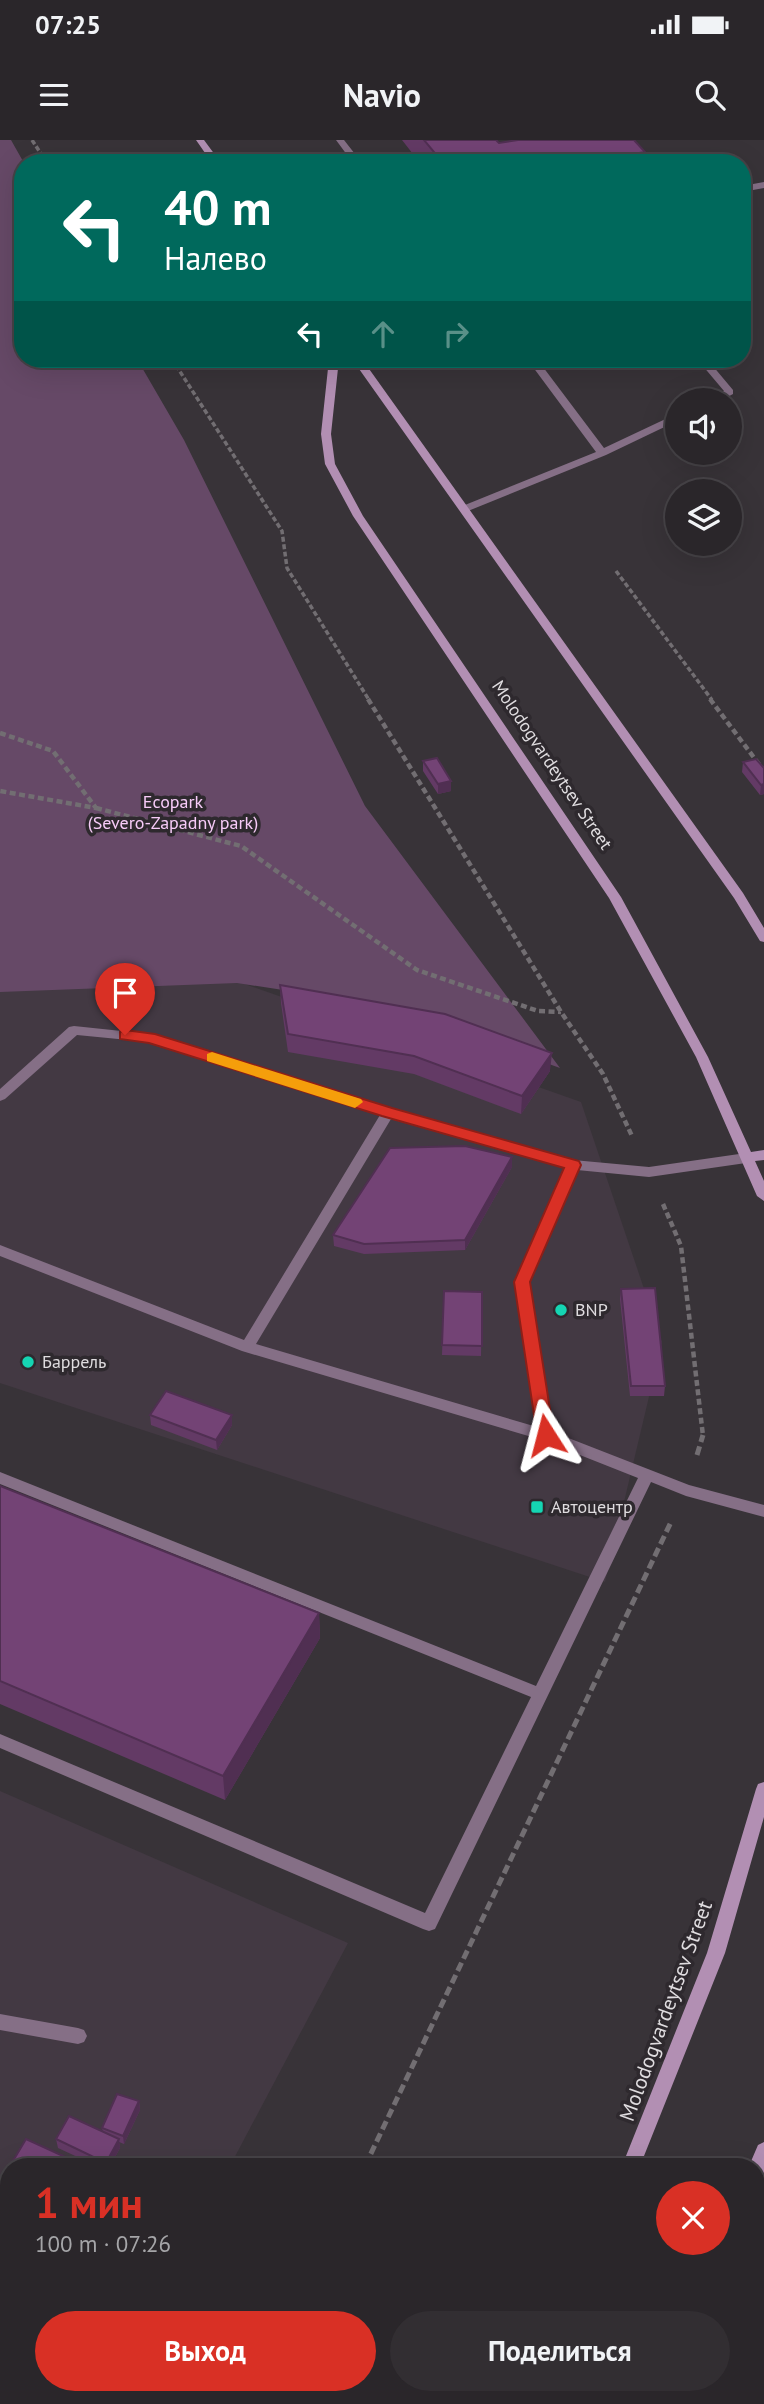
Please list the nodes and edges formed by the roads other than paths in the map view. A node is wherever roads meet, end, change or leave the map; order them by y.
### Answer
1 (340, 140) edge
2 (351, 154) edge
3 (333, 368) edge
4 (363, 368) edge
5 (539, 368) edge
6 (710, 368) edge
7 (727, 388) edge
8 (665, 423) edge
9 (602, 453) junction
10 (464, 509) junction
11 (764, 938) edge
12 (0, 1096) edge
13 (388, 1112) junction
14 (764, 1155) edge
15 (746, 1158) junction
16 (573, 1165) junction
17 (764, 1196) edge
18 (0, 1250) edge
19 (247, 1347) junction
20 (546, 1435) junction
21 (647, 1475) junction
22 (0, 1478) edge
23 (764, 1511) edge
24 (540, 1695) junction
25 (0, 1741) edge
26 (764, 1789) edge
27 (0, 2022) edge
28 (78, 2036) dead end
29 (634, 2158) edge

1 - 2 lane
3 - 15 street, Molodogvardeytsev Street
4 - 10 street
5 - 9 lane
6 - 7 lane
8 - 9 lane
9 - 10 lane
10 - 11 street
12 - 13 lane
13 - 16 lane
13 - 19 lane
14 - 15 street
15 - 16 lane
15 - 17 street, Molodogvardeytsev Street
16 - 20 lane
18 - 19 lane
19 - 20 lane
20 - 21 lane
21 - 23 lane
21 - 24 lane
22 - 24 lane
24 - 25 lane
26 - 29 street, Molodogvardeytsev Street
27 - 28 lane

